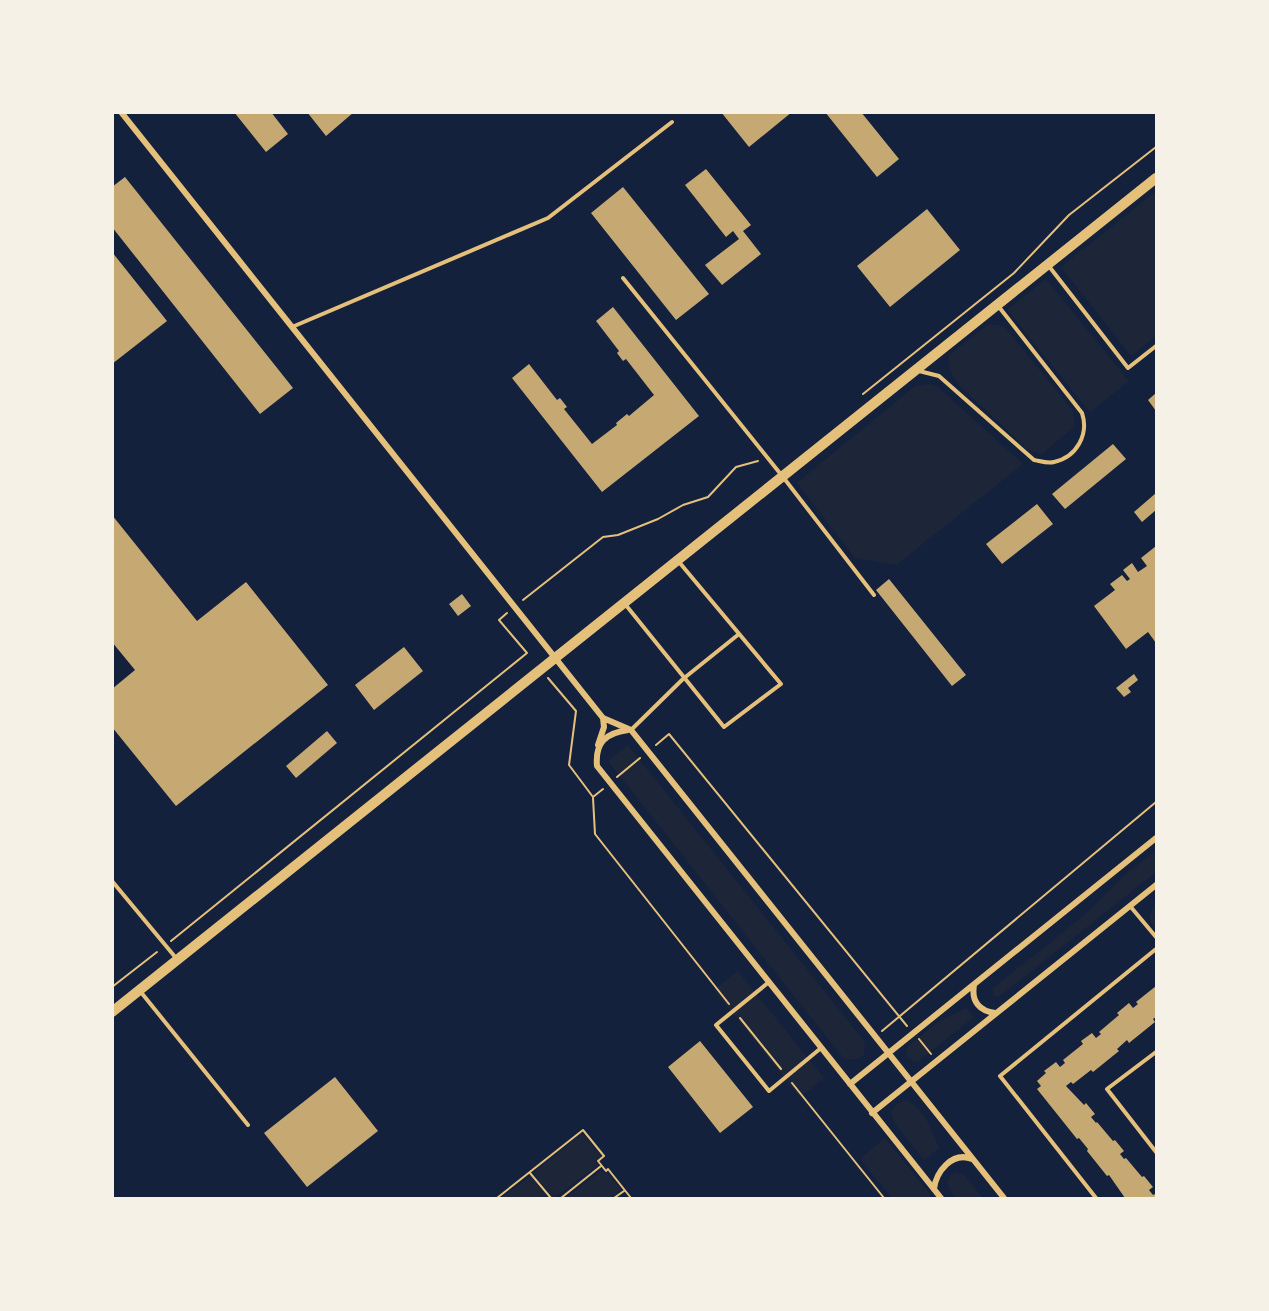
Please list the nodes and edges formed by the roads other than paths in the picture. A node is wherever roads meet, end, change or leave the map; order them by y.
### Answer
1 (122, 112) edge
2 (672, 122) dead end
3 (1156, 178) edge
4 (1047, 265) junction
5 (623, 278) dead end
6 (997, 305) junction
7 (292, 327) junction
8 (1156, 346) edge
9 (915, 370) junction
10 (783, 477) junction
11 (678, 561) junction
12 (874, 595) dead end
13 (624, 604) junction
14 (739, 634) junction
15 (557, 658) junction
16 (683, 679) junction
17 (603, 718) junction
18 (631, 730) junction
19 (598, 746) junction
20 (1156, 838) edge
21 (112, 881) edge
22 (1156, 885) edge
23 (1130, 906) junction
24 (1156, 937) edge
25 (1156, 949) edge
26 (178, 961) junction
27 (769, 982) junction
28 (974, 985) junction
29 (140, 991) junction
30 (112, 1012) edge
31 (995, 1013) junction
32 (821, 1048) junction
33 (889, 1052) junction
34 (1156, 1052) edge
35 (912, 1080) junction
36 (850, 1084) junction
37 (872, 1113) junction
38 (248, 1125) dead end
39 (1156, 1152) edge
40 (973, 1159) junction
41 (933, 1189) junction
42 (941, 1198) edge
43 (1004, 1198) edge
44 (1096, 1198) edge

1 - 7 street
2 - 7 lane
3 - 4 street
4 - 6 street
4 - 8 lane
5 - 10 lane
6 - 9 street
6 - 9 lane
7 - 15 street
9 - 10 street
10 - 11 street
10 - 12 lane
11 - 13 street
11 - 14 lane
13 - 15 street
13 - 16 lane
14 - 16 lane
14 - 16 lane
15 - 17 street
15 - 26 street
16 - 18 lane
17 - 18 street
17 - 19 street
18 - 19 street
18 - 33 street
19 - 27 street
20 - 28 street
21 - 26 lane
22 - 23 street
23 - 24 lane
23 - 31 street
25 - 44 lane
26 - 29 street
27 - 32 street
27 - 32 lane
28 - 31 street
28 - 33 street
29 - 30 street
29 - 38 lane
31 - 35 street
32 - 36 street
33 - 35 street
33 - 36 street
34 - 39 lane
35 - 37 street
35 - 40 street
36 - 37 street
37 - 41 street
40 - 41 street
40 - 43 street
41 - 42 street

